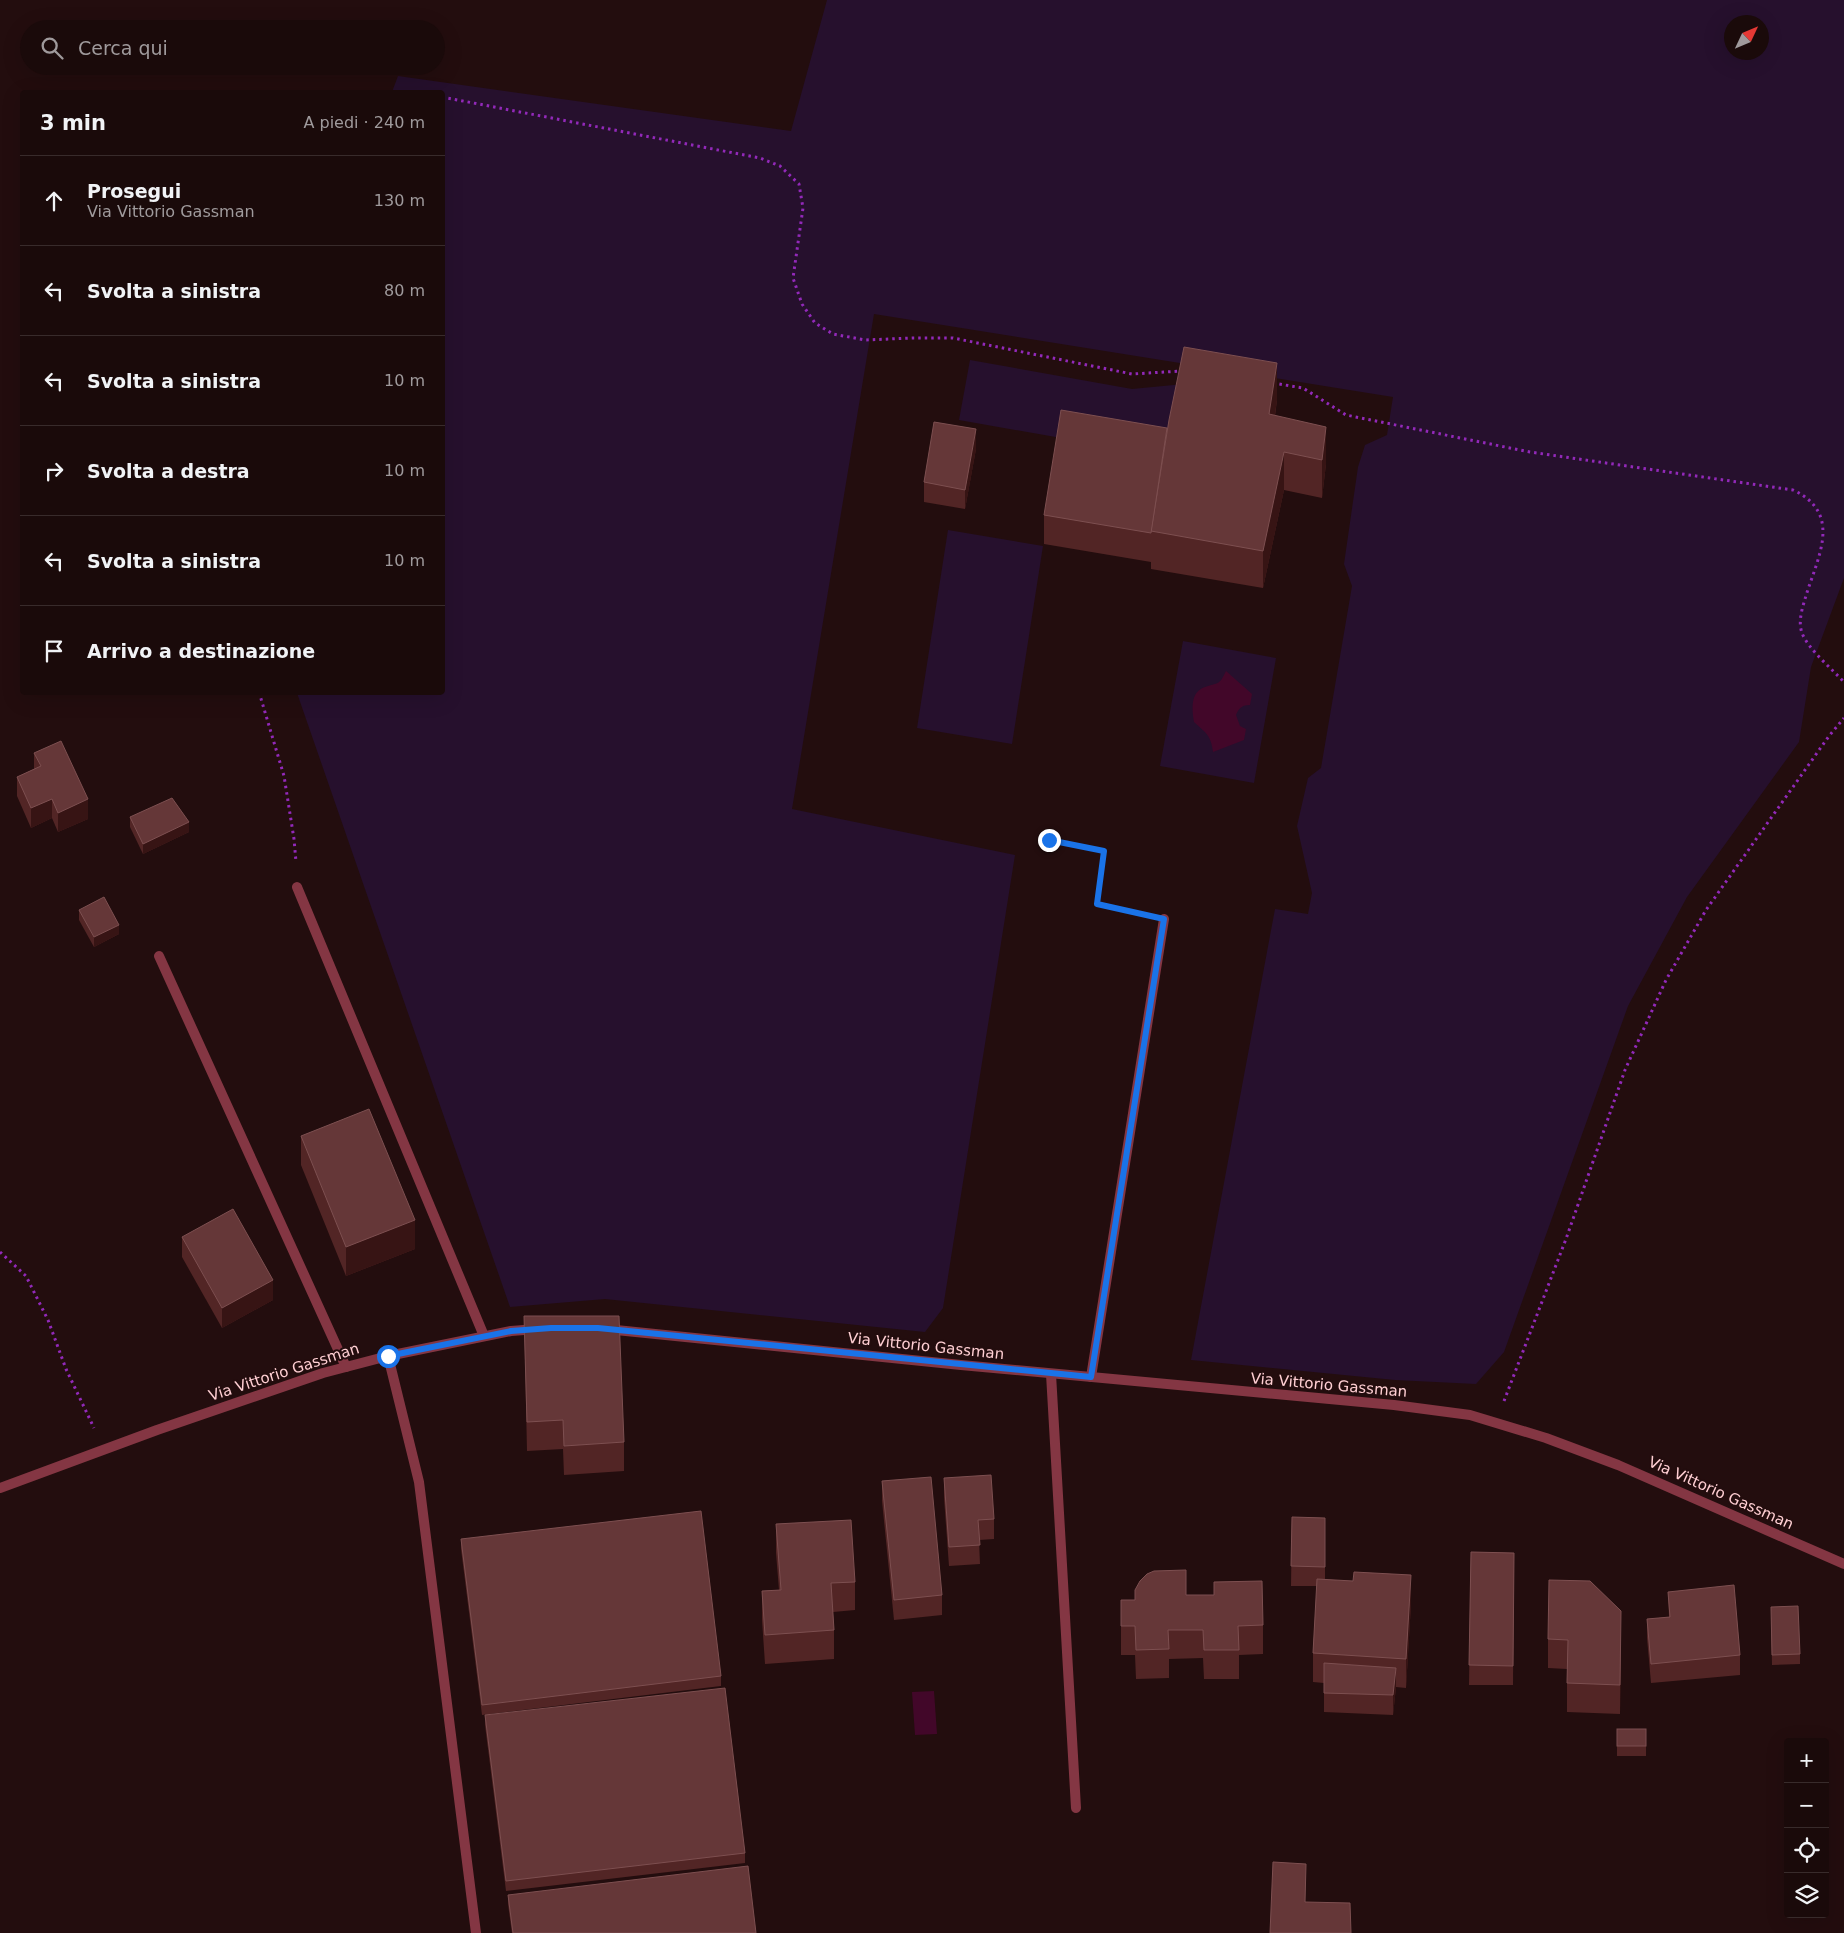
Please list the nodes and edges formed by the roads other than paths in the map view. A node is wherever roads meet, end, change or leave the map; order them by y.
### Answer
1 (297, 887) road end
2 (1164, 919) road end
3 (159, 956) dead end
4 (551, 1328) edge
5 (598, 1328) edge
6 (484, 1336) junction
7 (388, 1356) junction
8 (346, 1367) junction
9 (1051, 1374) junction
10 (1091, 1377) junction
11 (0, 1488) edge
12 (1844, 1564) edge
13 (1076, 1808) dead end
14 (476, 1933) edge

1 - 6 street
2 - 10 street
3 - 8 street
4 - 6 street, Via Vittorio Gassman
5 - 9 street, Via Vittorio Gassman
6 - 7 street, Via Vittorio Gassman
7 - 8 street, Via Vittorio Gassman
7 - 14 street
8 - 11 street, Via Vittorio Gassman
9 - 10 street, Via Vittorio Gassman
9 - 13 street
10 - 12 street, Via Vittorio Gassman

